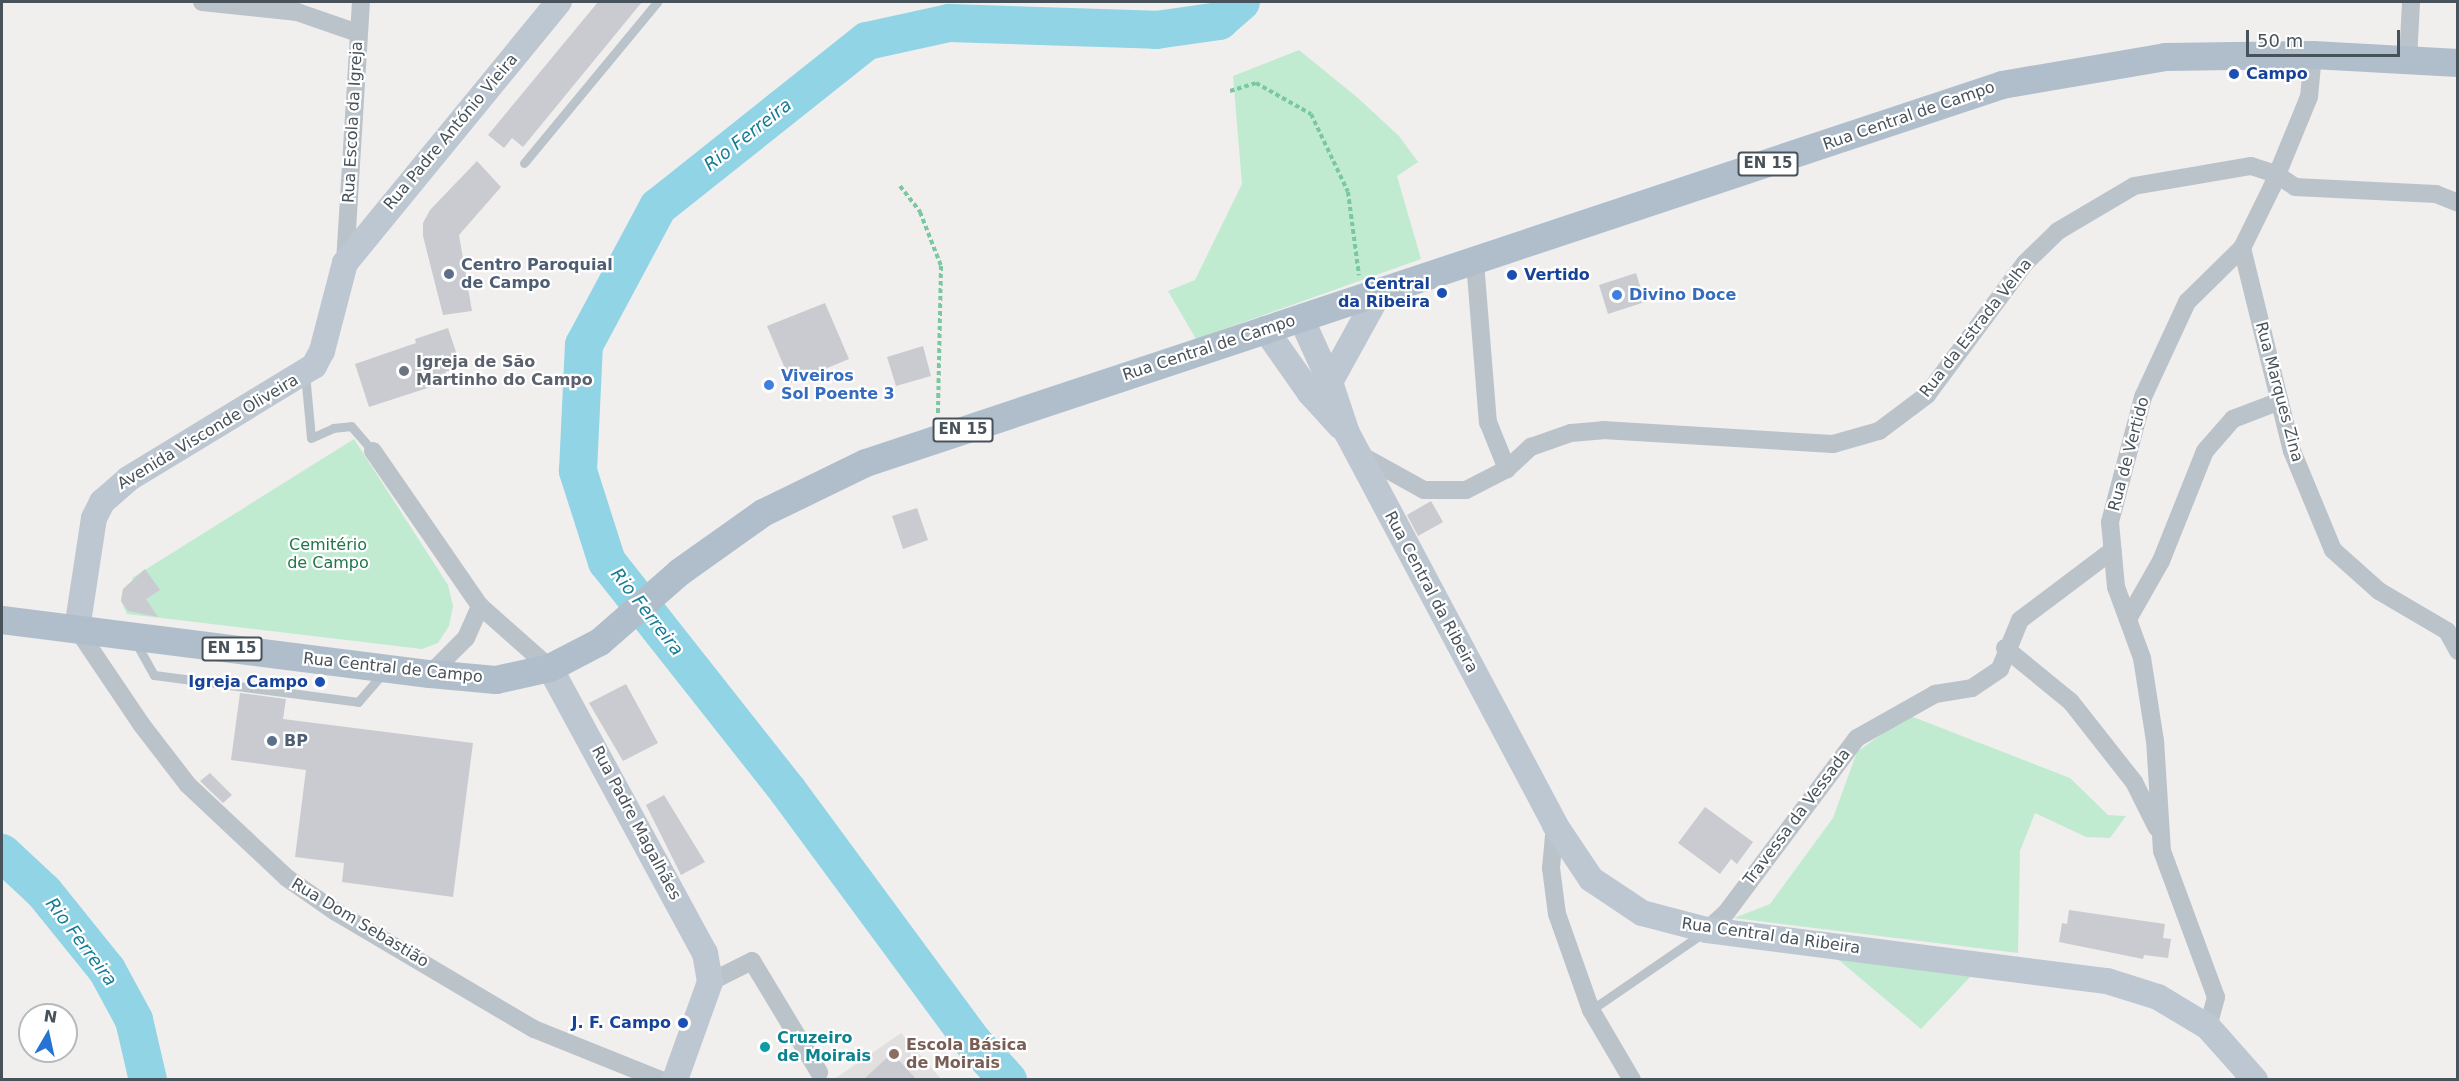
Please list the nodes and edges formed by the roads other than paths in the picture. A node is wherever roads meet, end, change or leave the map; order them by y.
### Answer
1 (202, 2) edge
2 (361, 2) edge
3 (559, 2) edge
4 (657, 2) edge
5 (2411, 2) edge
6 (358, 33) junction
7 (2313, 55) junction
8 (2408, 60) junction
9 (2457, 63) edge
10 (524, 163) dead end
11 (2276, 174) junction
12 (2457, 203) edge
13 (2242, 248) junction
14 (1475, 262) junction
15 (345, 263) junction
16 (1370, 298) junction
17 (1301, 318) junction
18 (1265, 329) junction
19 (305, 373) junction
20 (1330, 382) junction
21 (2280, 401) junction
22 (1352, 443) junction
23 (373, 451) joint
24 (1507, 469) junction
25 (2113, 550) junction
26 (480, 606) junction
27 (2128, 619) junction
28 (2, 620) edge
29 (77, 629) junction
30 (2005, 648) junction
31 (2457, 651) edge
32 (550, 668) junction
33 (430, 674) junction
34 (1555, 825) junction
35 (2161, 836) junction
36 (1707, 930) junction
37 (710, 982) junction
38 (1591, 1010) junction
39 (2208, 1027) junction
40 (819, 1072) dead end
41 (661, 1080) edge
42 (675, 1080) edge
43 (1632, 1080) edge
44 (2255, 1080) edge

1 - 6 street, Rua Escola da Igreja
2 - 6 street
3 - 15 street, Rua Padre António Vieira
4 - 10 lane
5 - 8 street
6 - 15 street, Rua Escola da Igreja
7 - 8 main road, Rua Central de Campo / EN 15
7 - 11 street, Rua de Vertido
7 - 14 main road, Rua Central de Campo / EN 15
8 - 9 main road, Rua Central de Campo / EN 15
11 - 12 street, Rua da Estrada Velha
11 - 13 street, Rua de Vertido
11 - 24 street, Rua da Estrada Velha
13 - 21 street, Rua Marques Zina
13 - 25 street, Rua de Vertido
14 - 16 main road, Rua Central de Campo / EN 15
14 - 24 street
15 - 19 street, Avenida Visconde Oliveira
16 - 17 main road, Rua Central de Campo / EN 15
16 - 20 street
17 - 18 main road, Rua Central de Campo / EN 15
17 - 20 street, Rua Central da Ribeira
18 - 22 street, Rua Central da Ribeira
18 - 32 main road, Rua Central de Campo / EN 15
19 - 23 lane, Avenida Visconde Oliveira
19 - 29 street, Avenida Visconde Oliveira
20 - 22 street, Rua Central da Ribeira
21 - 27 street
21 - 31 street, Rua Marques Zina
22 - 24 street, Rua da Estrada Velha
22 - 34 street, Rua Central da Ribeira
23 - 26 street, Avenida Visconde Oliveira
25 - 27 street, Rua de Vertido
25 - 30 street, Travessa da Vessada
26 - 32 street, Avenida Visconde Oliveira
26 - 33 street
27 - 35 street, Rua de Vertido
28 - 29 main road, Rua Central de Campo / EN 15
29 - 33 main road, Rua Central de Campo / EN 15
29 - 41 street, Rua Dom Sebastião
30 - 35 street
30 - 36 street, Travessa da Vessada
32 - 33 main road, Rua Central de Campo / EN 15
32 - 37 street, Rua Padre Magalhães
34 - 36 street, Rua Central da Ribeira
34 - 38 street
35 - 39 street, Rua de Vertido
36 - 38 lane, Travessa da Vessada
36 - 39 street, Rua Central da Ribeira
37 - 40 street
37 - 42 street
38 - 43 street
39 - 44 street, Rua Central da Ribeira

